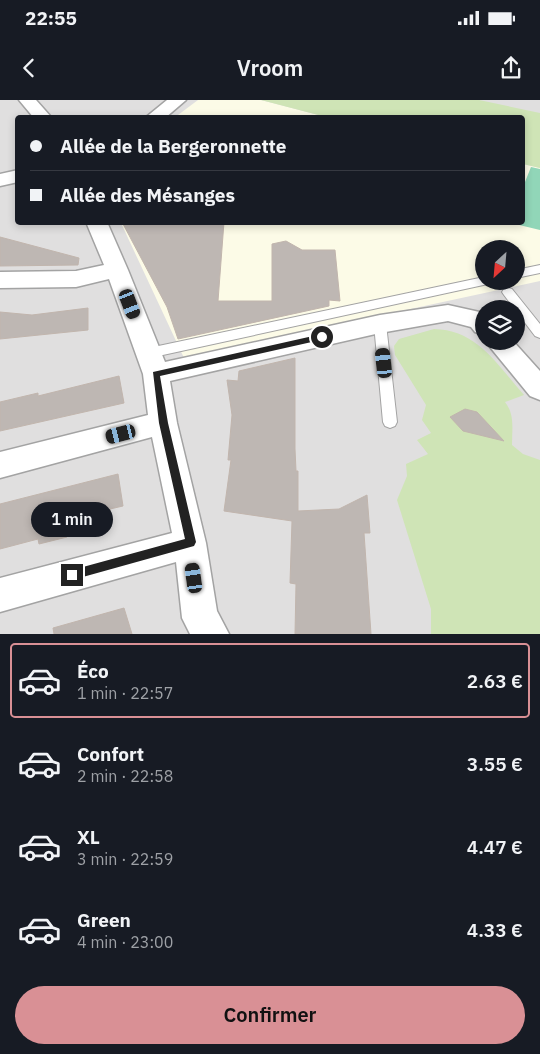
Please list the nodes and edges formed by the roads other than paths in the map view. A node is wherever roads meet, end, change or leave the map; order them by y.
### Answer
1 (27, 100) edge
2 (178, 100) edge
3 (41, 115) edge
4 (158, 115) edge
5 (15, 177) edge
6 (0, 180) edge
7 (97, 225) edge
8 (540, 269) edge
9 (117, 270) junction
10 (525, 272) edge
11 (0, 280) edge
12 (475, 283) edge
13 (508, 292) dead end
14 (475, 319) edge
15 (380, 324) junction
16 (540, 333) edge
17 (510, 350) edge
18 (152, 364) junction
19 (532, 366) edge
20 (540, 389) edge
21 (390, 422) dead end
22 (164, 423) junction
23 (0, 465) edge
24 (190, 542) junction
25 (0, 595) edge
26 (211, 634) edge

1 - 3 street
2 - 4 street
5 - 6 street
7 - 9 street
8 - 10 lane
9 - 11 street
9 - 18 street
12 - 18 lane
13 - 16 lane
14 - 15 street
15 - 18 street
15 - 21 lane
17 - 19 street
18 - 22 street
19 - 20 street
22 - 23 street
22 - 24 street
24 - 25 street
24 - 26 street

